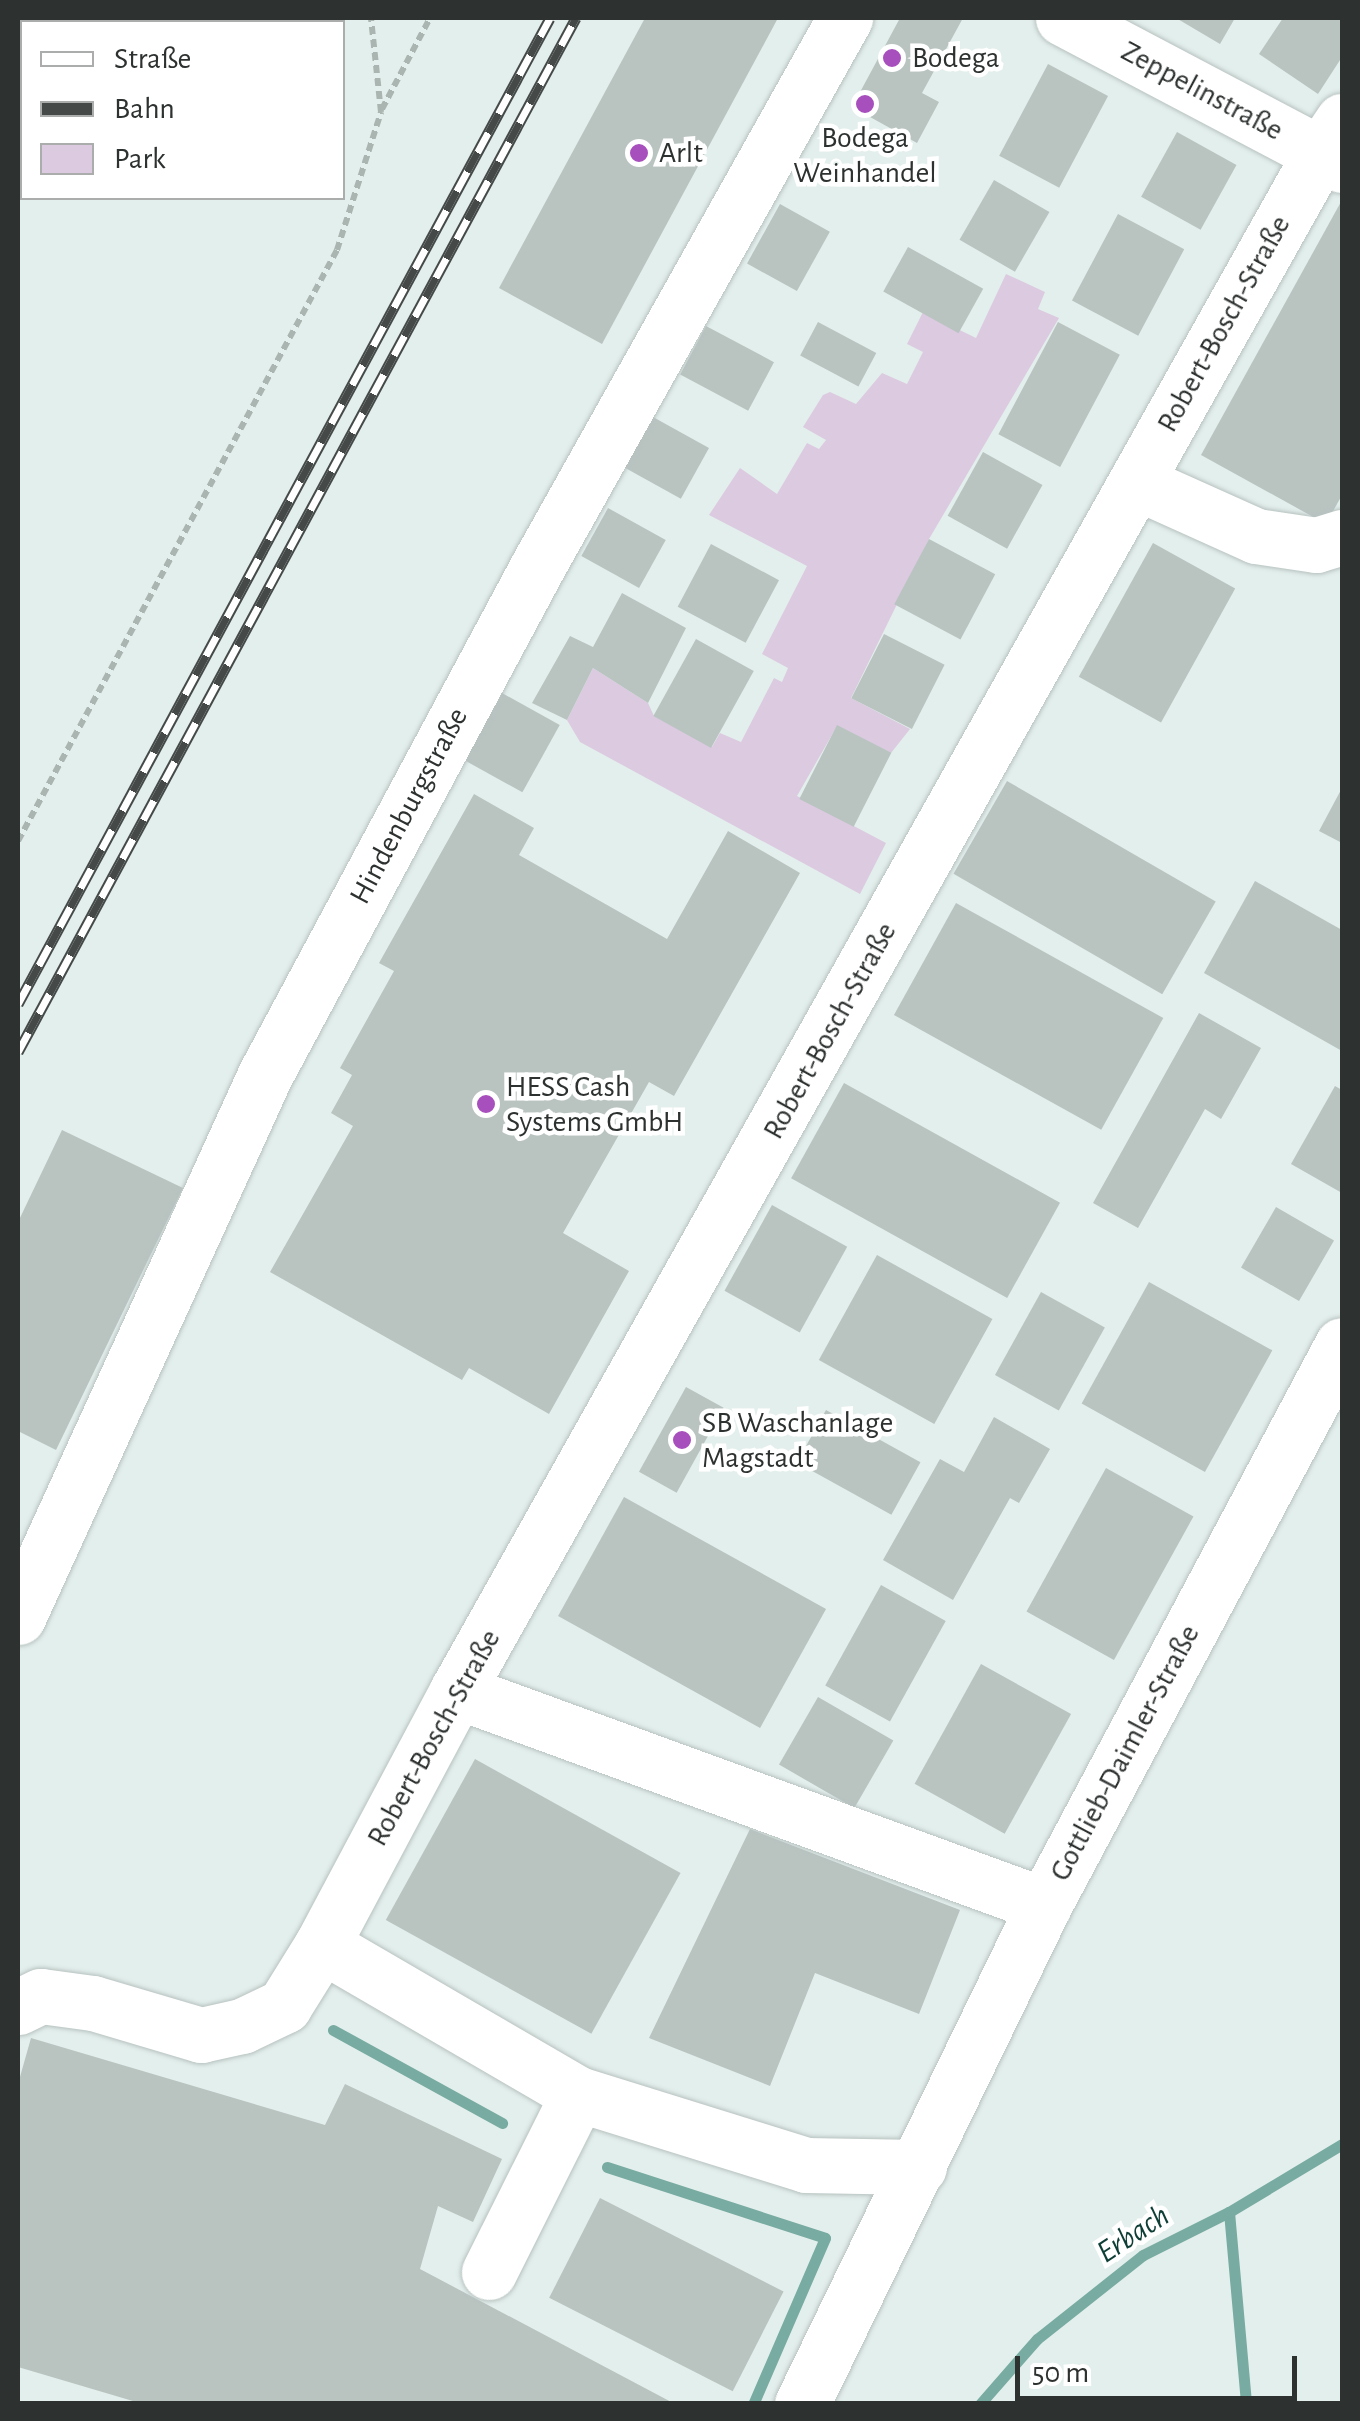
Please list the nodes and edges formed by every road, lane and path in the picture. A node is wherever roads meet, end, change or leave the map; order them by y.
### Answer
1 (371, 18) edge
2 (430, 18) edge
3 (844, 18) edge
4 (1063, 18) edge
5 (381, 112) junction
6 (1335, 146) edge
7 (1136, 482) junction
8 (1342, 537) edge
9 (18, 841) edge
10 (1342, 1345) edge
11 (18, 1616) edge
12 (457, 1691) junction
13 (1044, 1905) junction
14 (322, 1944) junction
15 (18, 2007) edge
16 (578, 2094) junction
17 (919, 2167) junction
18 (489, 2272) dead end
19 (802, 2404) edge

1 - 5 path
2 - 5 path
3 - 11 street, Hindenburgstraße
4 - 6 street, Zeppelinstraße
5 - 9 path
6 - 7 street, Robert-Bosch-Straße
7 - 8 street
7 - 12 street, Robert-Bosch-Straße
10 - 13 street, Gottlieb-Daimler-Straße
12 - 13 street
12 - 14 street, Robert-Bosch-Straße
13 - 17 street, Gottlieb-Daimler-Straße
14 - 15 street, Robert-Bosch-Straße
14 - 16 street
16 - 17 street
16 - 18 street
17 - 19 street, Gottlieb-Daimler-Straße

